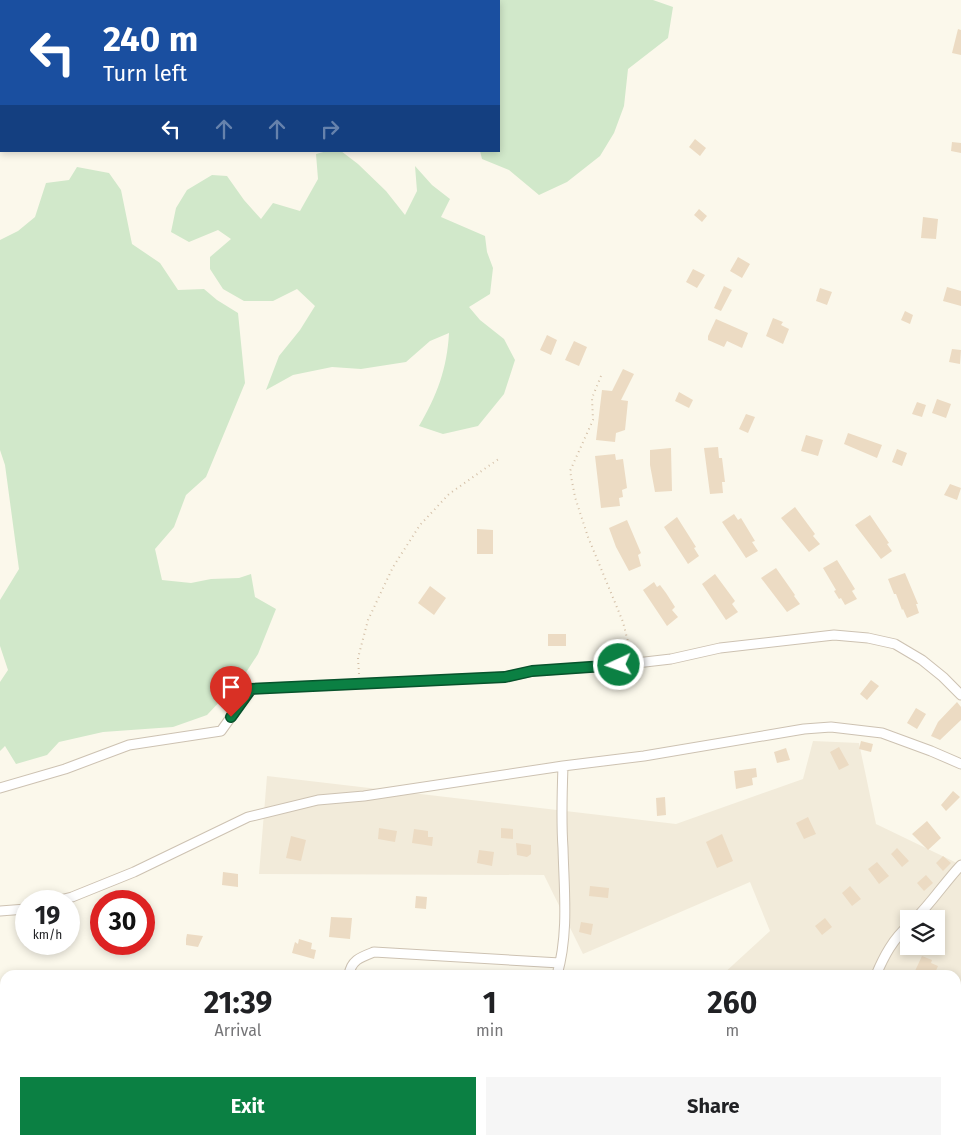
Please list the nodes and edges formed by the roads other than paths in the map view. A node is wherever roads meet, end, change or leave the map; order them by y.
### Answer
1 (961, 695) edge
2 (961, 764) edge
3 (562, 766) junction
4 (0, 788) edge
5 (961, 864) edge
6 (80, 894) edge
7 (15, 910) edge
8 (924, 910) edge
9 (0, 911) edge
10 (900, 933) edge
11 (560, 963) junction
12 (350, 970) edge
13 (558, 970) edge
14 (878, 970) edge

1 - 4 street
2 - 3 street
3 - 6 street
3 - 11 street
5 - 8 street
7 - 9 street
10 - 14 street
11 - 12 street
11 - 13 street

